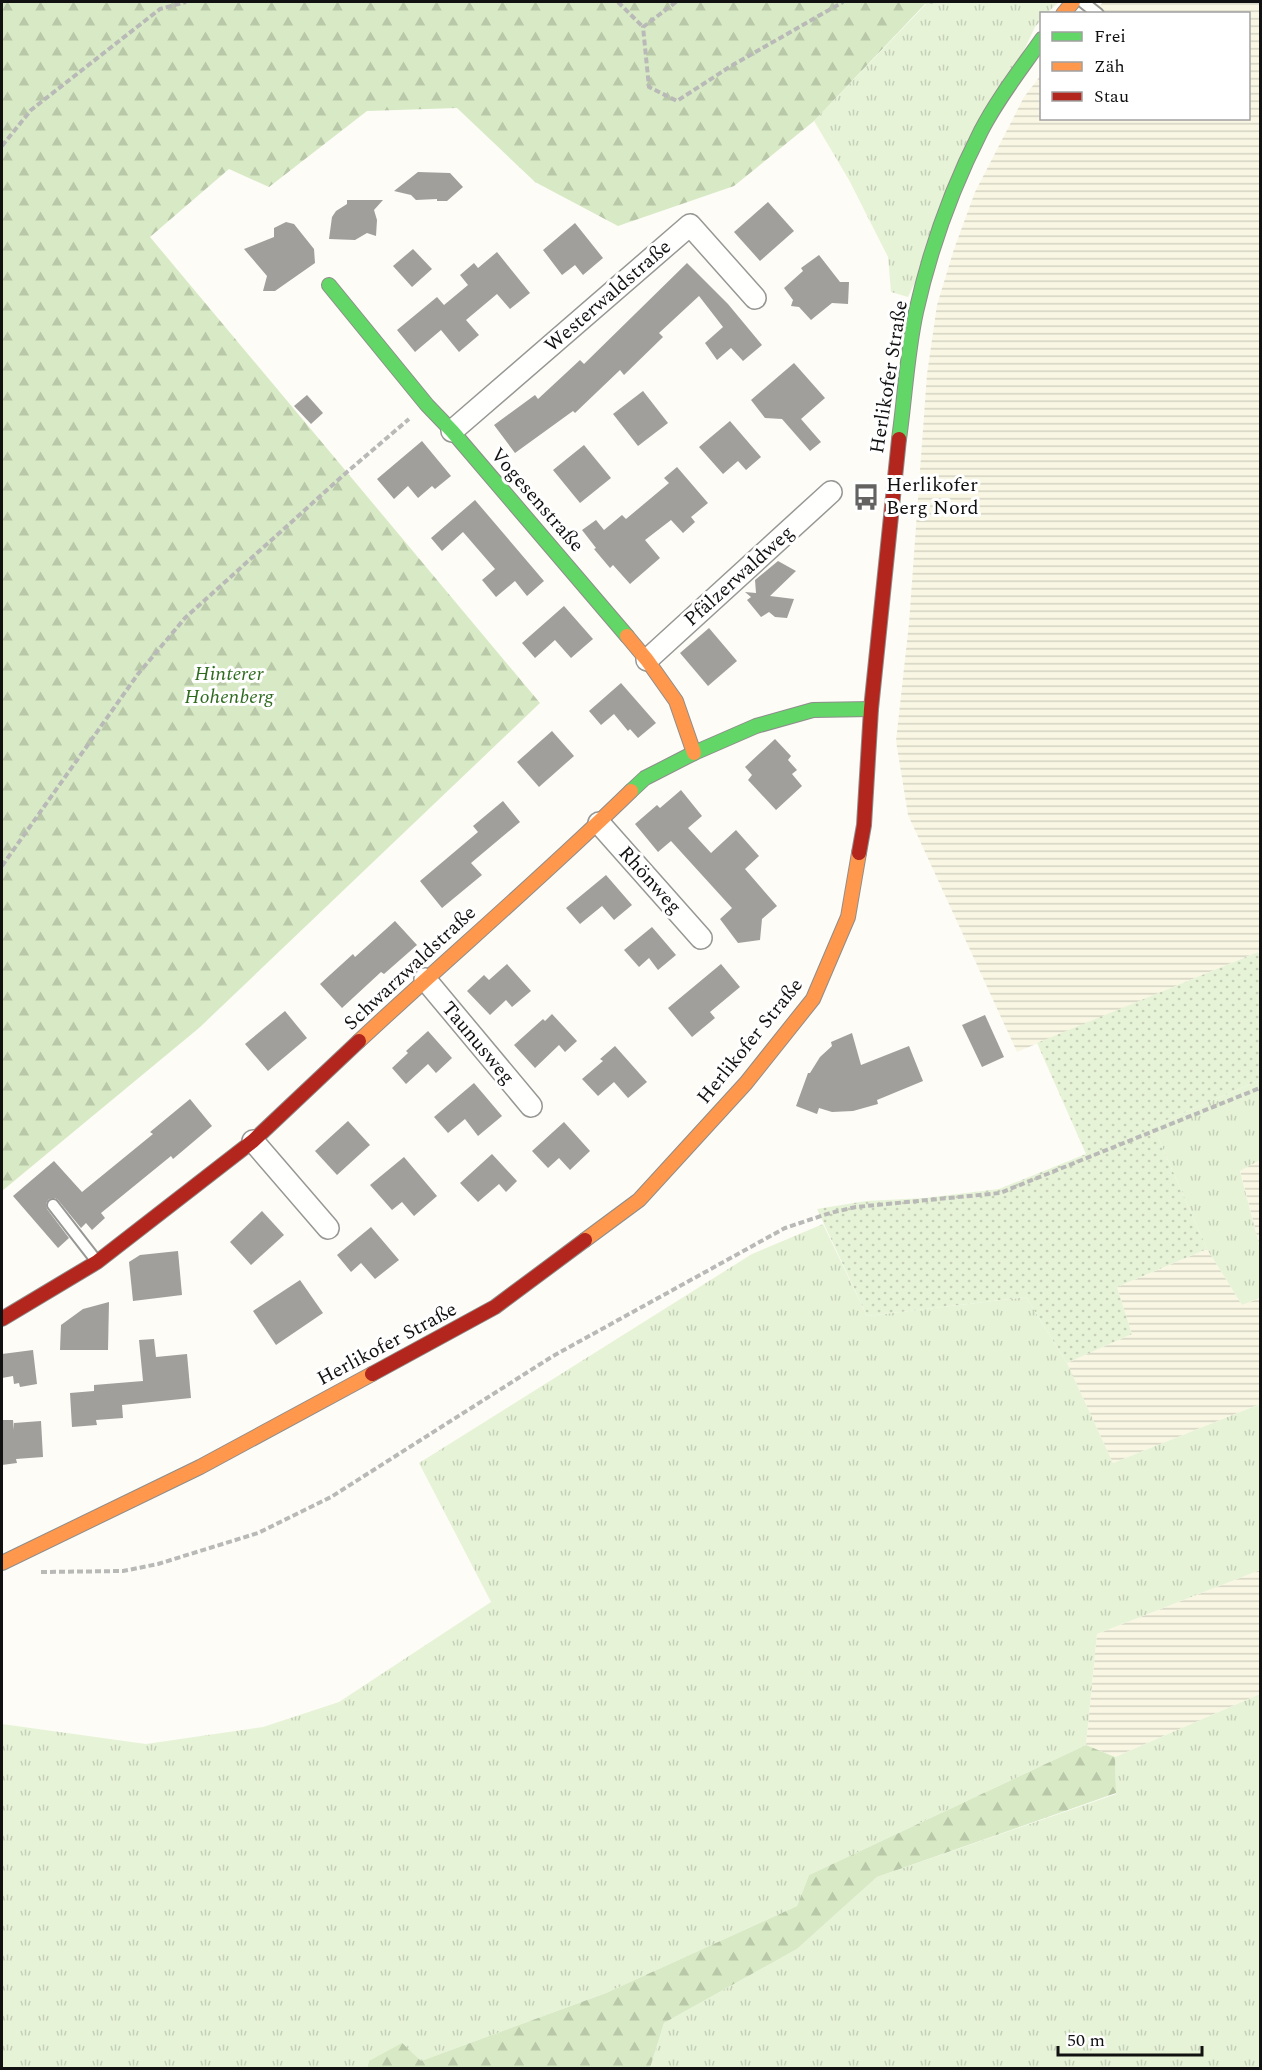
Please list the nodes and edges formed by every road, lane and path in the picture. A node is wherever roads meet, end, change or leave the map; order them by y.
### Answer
1 (186, 2) edge
2 (618, 2) edge
3 (676, 2) edge
4 (843, 2) edge
5 (1083, 2) edge
6 (1096, 12) edge
7 (644, 27) junction
8 (1040, 40) edge
9 (2, 146) edge
10 (329, 285) dead end
11 (755, 298) dead end
12 (427, 405) junction
13 (452, 431) junction
14 (831, 492) dead end
15 (647, 660) junction
16 (872, 709) junction
17 (694, 753) junction
18 (599, 823) junction
19 (2, 866) edge
20 (701, 938) dead end
21 (426, 979) junction
22 (1260, 1088) edge
23 (531, 1106) dead end
24 (253, 1141) junction
25 (53, 1205) dead end
26 (328, 1228) dead end
27 (97, 1262) junction
28 (2, 1319) edge
29 (2, 1563) edge
30 (38, 1572) dead end

1 - 9 path
2 - 7 path
3 - 7 path
4 - 7 path
5 - 6 lane
8 - 16 main road, Herlikofer Straße
10 - 12 main road, Vogesenstraße
11 - 13 street, Westerwaldstraße
12 - 13 main road, Vogesenstraße
12 - 19 path
13 - 15 main road, Vogesenstraße
14 - 15 street, Pfälzerwaldweg
15 - 17 main road, Vogesenstraße
16 - 17 main road, Schwarzwaldstraße
16 - 29 main road, Herlikofer Straße
17 - 18 main road, Schwarzwaldstraße
18 - 20 street, Rhönweg
18 - 21 main road, Schwarzwaldstraße
21 - 23 street, Taunusweg
21 - 24 main road, Schwarzwaldstraße
22 - 30 path
24 - 26 street
24 - 27 main road, Schwarzwaldstraße
25 - 27 lane
27 - 28 main road, Schwarzwaldstraße

